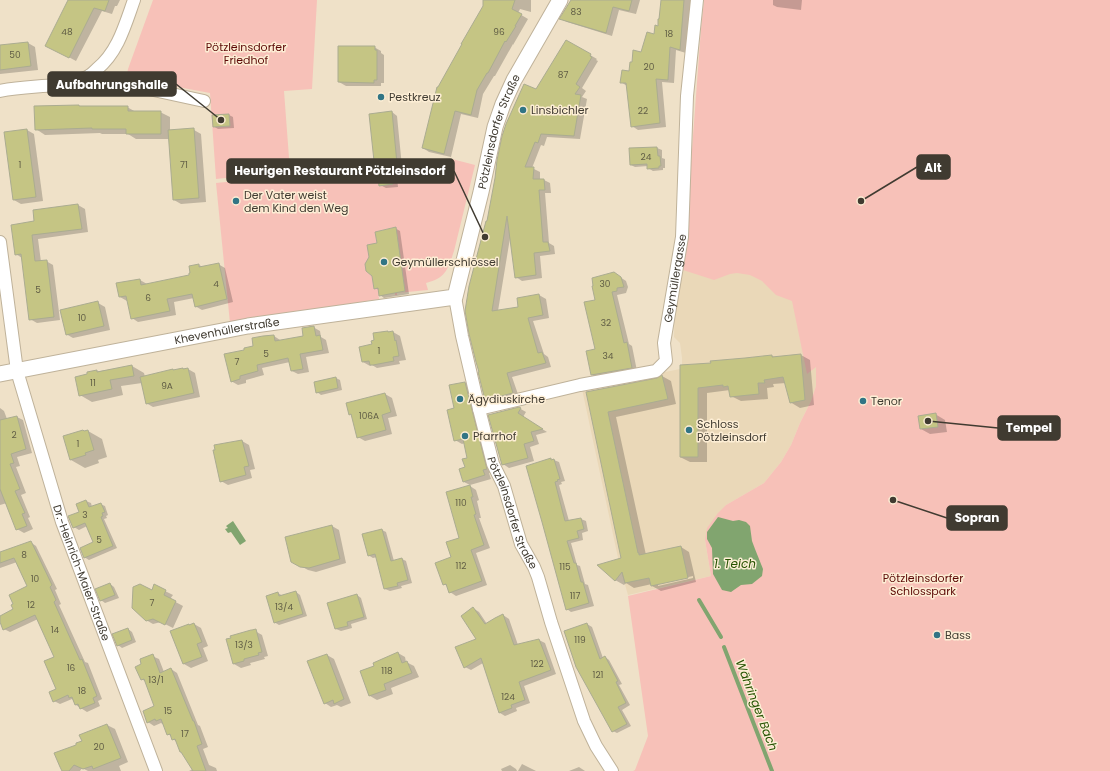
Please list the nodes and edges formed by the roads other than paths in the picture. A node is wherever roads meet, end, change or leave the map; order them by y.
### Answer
1 (134, 0) edge
2 (560, 0) edge
3 (697, 0) edge
4 (89, 76) junction
5 (0, 91) edge
6 (204, 101) dead end
7 (0, 242) edge
8 (455, 297) junction
9 (17, 370) junction
10 (0, 374) edge
11 (478, 408) junction
12 (156, 771) edge
13 (612, 771) edge

1 - 4 street
2 - 8 street, Pötzleinsdorfer Straße
3 - 11 street, Geymüllergasse
4 - 5 street
4 - 6 street
7 - 9 street, Dr.-Heinrich-Maier-Straße
8 - 9 street, Khevenhüllerstraße
8 - 11 street, Pötzleinsdorfer Straße
9 - 10 street, Khevenhüllerstraße
9 - 12 street, Dr.-Heinrich-Maier-Straße
11 - 13 street, Pötzleinsdorfer Straße

